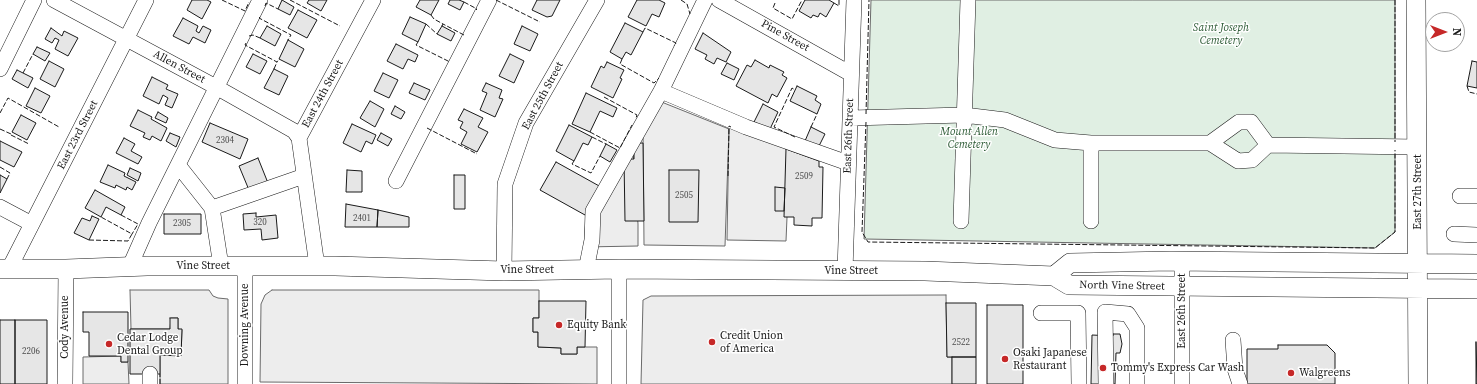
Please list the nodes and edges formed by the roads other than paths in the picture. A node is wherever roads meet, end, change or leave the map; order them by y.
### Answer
1 (34, 0) edge
2 (54, 0) edge
3 (146, 0) edge
4 (260, 0) edge
5 (373, 0) edge
6 (489, 0) edge
7 (597, 0) edge
8 (704, 0) edge
9 (719, 0) edge
10 (854, 0) edge
11 (968, 0) edge
12 (1416, 0) edge
13 (126, 39) junction
14 (0, 69) edge
15 (851, 74) junction
16 (216, 87) junction
17 (661, 91) junction
18 (964, 115) junction
19 (850, 118) junction
20 (299, 138) junction
21 (1210, 142) junction
22 (1091, 143) junction
23 (1268, 145) junction
24 (1418, 146) junction
25 (848, 163) junction
26 (178, 165) junction
27 (304, 176) junction
28 (396, 181) dead end
29 (1460, 196) dead end
30 (1477, 196) edge
31 (0, 207) edge
32 (212, 208) junction
33 (961, 220) dead end
34 (1091, 221) dead end
35 (32, 224) junction
36 (1454, 234) dead end
37 (1477, 235) edge
38 (1182, 261) junction
39 (1418, 263) junction
40 (1477, 264) edge
41 (130, 266) junction
42 (221, 266) junction
43 (245, 266) junction
44 (317, 266) junction
45 (4, 269) edge
46 (619, 269) junction
47 (66, 270) junction
48 (586, 270) junction
49 (504, 271) junction
50 (845, 271) junction
51 (1054, 276) junction
52 (1182, 286) junction
53 (1419, 288) junction
54 (1477, 289) edge
55 (1041, 312) dead end
56 (1233, 340) dead end
57 (65, 384) edge
58 (245, 384) edge
59 (619, 384) edge
60 (1079, 384) edge
61 (1106, 384) edge
62 (1137, 384) edge
63 (1182, 384) edge
64 (1240, 384) edge
65 (1418, 384) edge

1 - 14 street
2 - 13 street, Allen Street
3 - 13 street, East 23rd Street
4 - 16 street
5 - 20 street, East 24th Street
6 - 28 street
7 - 49 street, East 25th Street
8 - 17 street
9 - 15 street, Pine Street
10 - 15 street, East 26th Street
11 - 18 street
12 - 24 main road, East 27th Street
13 - 16 street, Allen Street
13 - 35 street, East 23rd Street
15 - 19 street, East 26th Street
16 - 20 street, Allen Street
16 - 26 street
17 - 25 street
17 - 48 street
18 - 19 street
18 - 22 street
18 - 33 street
19 - 25 street, East 26th Street
20 - 27 street, East 24th Street
21 - 22 street
21 - 23 street
21 - 23 street
22 - 34 street
23 - 24 street
24 - 39 main road, East 27th Street
25 - 50 street, East 26th Street
26 - 32 street
26 - 41 street
27 - 32 street
27 - 44 street, East 24th Street
29 - 30 street
31 - 35 street
32 - 42 street
35 - 45 street, East 23rd Street
36 - 37 street
38 - 39 main road, North Vine Street
38 - 51 main road, North Vine Street
38 - 52 street, East 26th Street
39 - 40 main road, North Vine Street
39 - 53 main road, East 27th Street
41 - 42 main road, Vine Street
41 - 47 main road, Vine Street
42 - 43 main road, Vine Street
43 - 44 main road, Vine Street
43 - 58 street, Downing Avenue
44 - 49 main road, Vine Street
45 - 47 main road, Vine Street
46 - 48 main road, Vine Street
46 - 50 main road, Vine Street
46 - 59 street
47 - 57 street, Cody Avenue
48 - 49 main road, Vine Street
50 - 51 main road, Vine Street
51 - 52 main road, North Vine Street
52 - 53 main road, North Vine Street
52 - 63 street, East 26th Street
53 - 54 main road, North Vine Street
53 - 65 main road, East 27th Street
55 - 60 street
56 - 64 street
61 - 62 street

